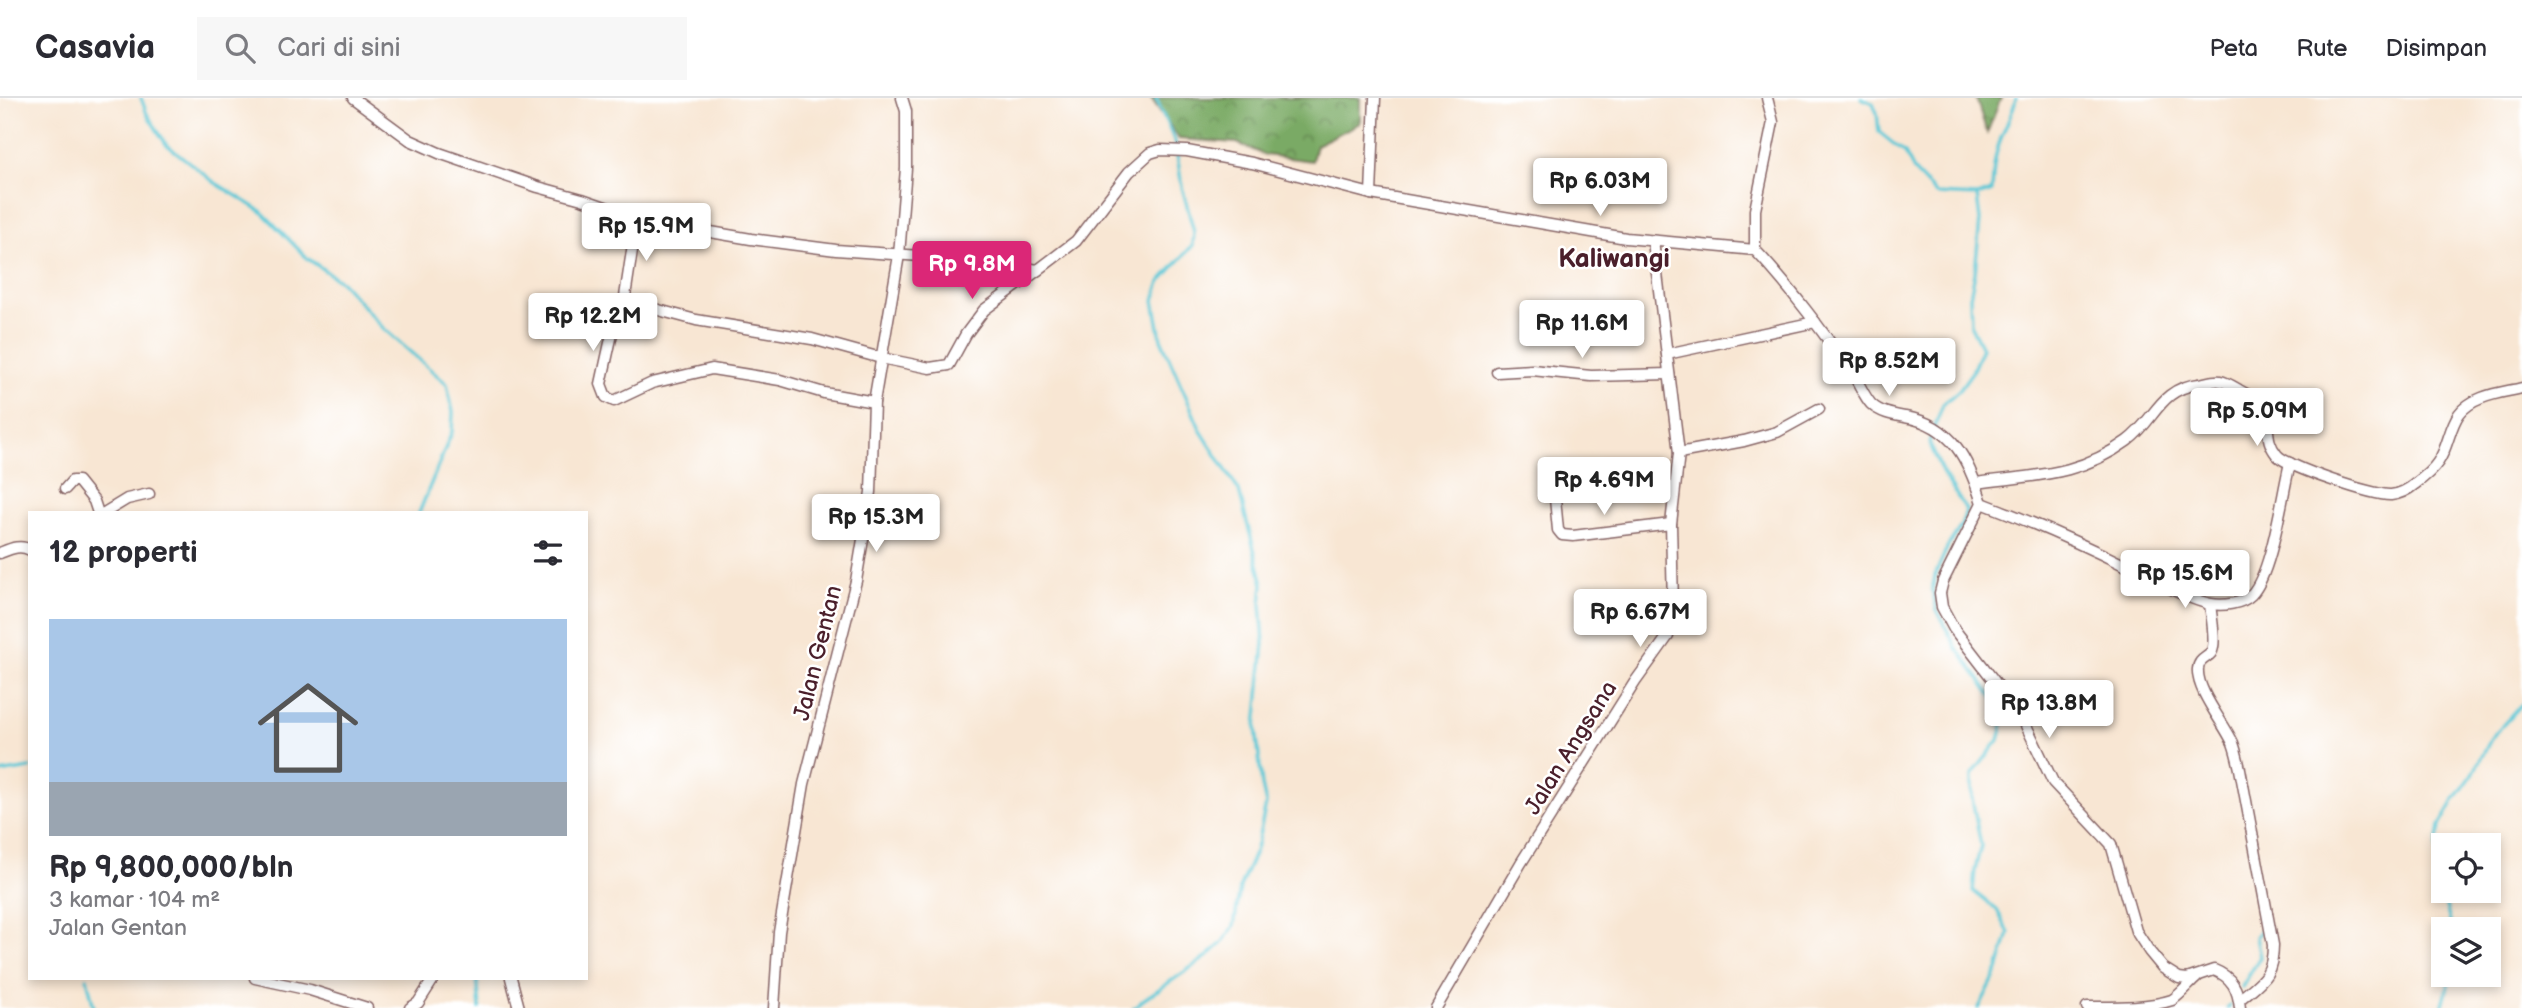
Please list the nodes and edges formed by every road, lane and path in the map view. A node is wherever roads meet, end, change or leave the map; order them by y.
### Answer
1 (353, 98) edge
2 (902, 98) edge
3 (1375, 98) edge
4 (1767, 98) edge
5 (1371, 194) junction
6 (637, 218) junction
7 (1653, 241) junction
8 (1755, 250) junction
9 (899, 255) junction
10 (1038, 270) junction
11 (624, 303) junction
12 (1815, 322) junction
13 (1667, 354) junction
14 (881, 358) junction
15 (1497, 372) dead end
16 (1669, 374) junction
17 (2522, 388) edge
18 (874, 402) junction
19 (1819, 409) dead end
20 (1679, 453) junction
21 (2290, 463) junction
22 (1976, 483) junction
23 (1554, 488) dead end
24 (65, 489) dead end
25 (149, 494) dead end
26 (1982, 503) junction
27 (97, 511) edge
28 (107, 511) edge
29 (1671, 524) junction
30 (28, 549) edge
31 (0, 553) edge
32 (2210, 604) junction
33 (2200, 974) junction
34 (264, 980) edge
35 (433, 980) edge
36 (512, 980) edge
37 (2240, 1004) edge
38 (2087, 1007) edge
39 (367, 1008) edge
40 (410, 1008) edge
41 (519, 1008) edge
42 (774, 1008) edge
43 (1436, 1008) edge

1 - 6 street
2 - 9 street, Jalan Gentan
3 - 5 street
4 - 8 street
5 - 7 street
5 - 10 street
6 - 9 street
6 - 11 street
7 - 8 street
7 - 13 street, Jalan Angsana
8 - 12 street
9 - 10 street
9 - 14 street, Jalan Gentan
10 - 14 street
11 - 14 street
11 - 18 street
12 - 13 street
12 - 22 street
13 - 16 street, Jalan Angsana
14 - 18 street, Jalan Gentan
15 - 16 street
16 - 20 street, Jalan Angsana
17 - 21 street
18 - 42 street, Jalan Gentan
19 - 20 street
20 - 29 street, Jalan Angsana
21 - 22 street
21 - 32 street
22 - 26 street
23 - 29 street
24 - 27 street
25 - 28 street
26 - 32 street
26 - 33 street
29 - 43 street, Jalan Angsana
30 - 31 street
32 - 37 street
33 - 37 street
33 - 38 street
34 - 39 street
35 - 40 street
36 - 41 street

